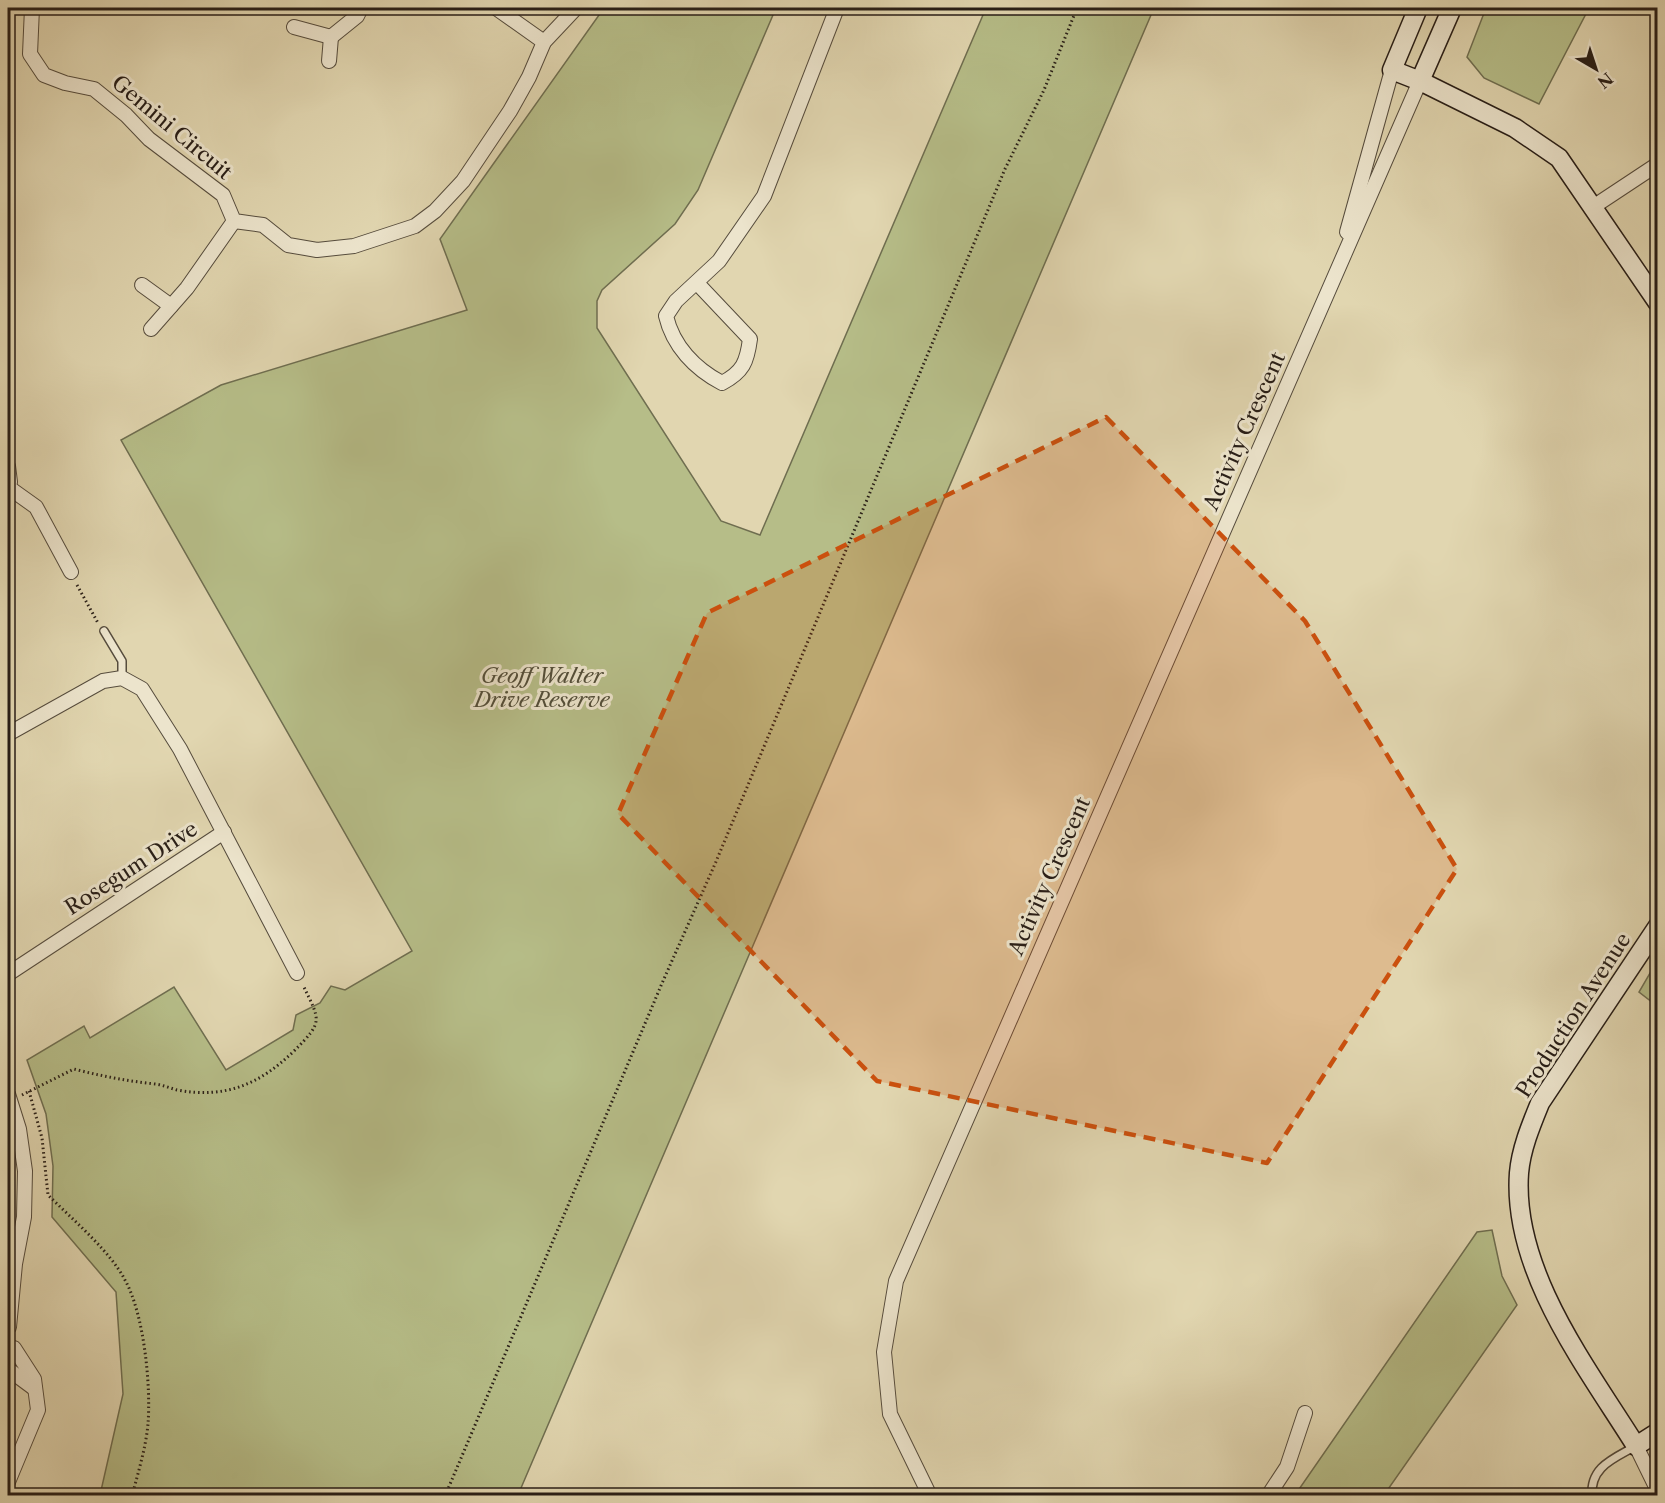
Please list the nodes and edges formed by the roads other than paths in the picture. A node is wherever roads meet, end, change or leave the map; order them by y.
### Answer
1 (32, 8) edge
2 (361, 8) edge
3 (496, 8) edge
4 (576, 8) edge
5 (837, 8) edge
6 (1418, 8) edge
7 (1452, 8) edge
8 (294, 27) dead end
9 (331, 37) junction
10 (544, 42) junction
11 (329, 61) dead end
12 (1392, 70) junction
13 (1420, 81) junction
14 (1658, 164) edge
15 (1593, 207) junction
16 (234, 221) junction
17 (697, 283) junction
18 (1333, 283) junction
19 (142, 285) dead end
20 (1658, 303) edge
21 (171, 306) junction
22 (151, 329) dead end
23 (8, 466) edge
24 (8, 487) edge
25 (71, 572) road end
26 (104, 631) road end
27 (122, 678) junction
28 (8, 734) edge
29 (224, 832) junction
30 (1658, 926) edge
31 (297, 973) road end
32 (8, 974) edge
33 (9, 1098) edge
34 (11, 1267) edge
35 (8, 1326) edge
36 (11, 1353) edge
37 (8, 1369) edge
38 (35, 1389) junction
39 (1305, 1413) dead end
40 (1658, 1432) edge
41 (1636, 1446) junction
42 (8, 1482) edge
43 (1658, 1491) edge
44 (930, 1496) edge
45 (1268, 1496) edge
46 (1592, 1496) edge

1 - 16 street, Gemini Circuit
2 - 9 street
3 - 10 street
4 - 10 street
5 - 17 street
6 - 12 main road, Activity Crescent
7 - 13 main road, Activity Crescent
8 - 9 street
9 - 11 street
10 - 16 street
12 - 13 main road
12 - 18 street, Activity Crescent
13 - 15 main road
13 - 18 street, Activity Crescent
14 - 15 street
15 - 20 main road
16 - 21 street
17 - 17 street
18 - 44 street, Activity Crescent
19 - 21 street
21 - 22 street
23 - 24 street
24 - 25 street
26 - 27 lane
27 - 28 street
27 - 29 street, Rosegum Drive
29 - 31 street
29 - 32 street, Rosegum Drive
30 - 41 main road, Production Avenue
33 - 34 street
34 - 35 street
35 - 36 street
36 - 38 street
37 - 38 street
38 - 42 street
39 - 45 street
40 - 41 main road
41 - 43 street, Production Avenue
41 - 46 lane

